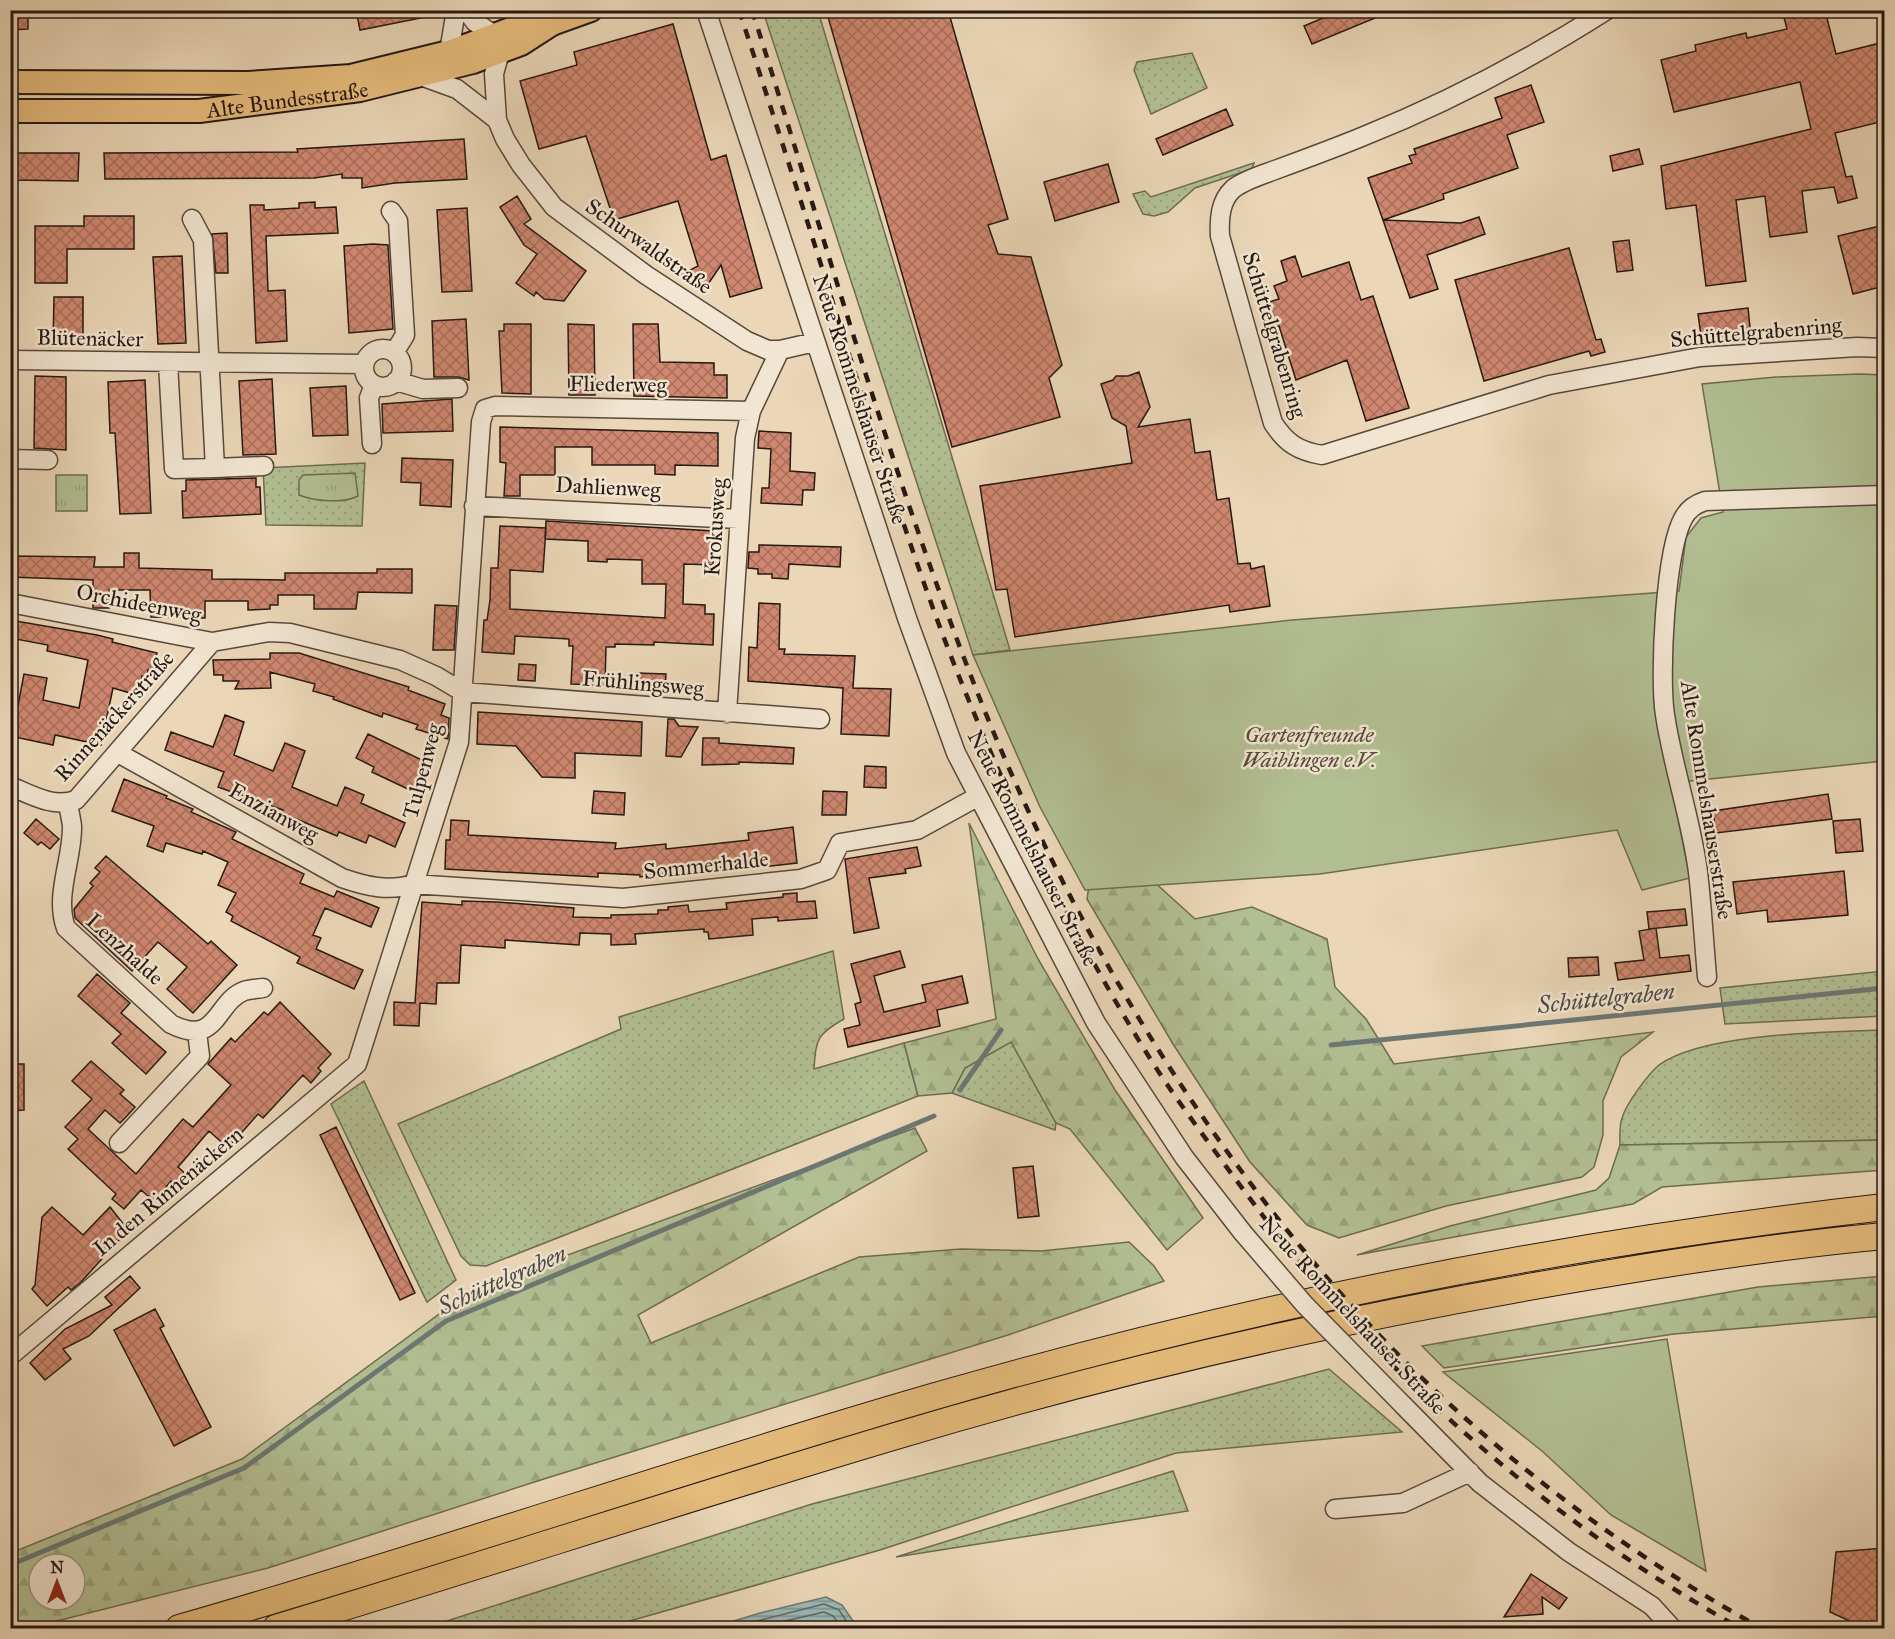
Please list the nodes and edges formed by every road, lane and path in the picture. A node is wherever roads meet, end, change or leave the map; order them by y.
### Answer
1 (456, 10) edge
2 (466, 10) edge
3 (591, 10) edge
4 (706, 10) edge
5 (1607, 10) edge
6 (497, 44) junction
7 (449, 52) junction
8 (421, 76) junction
9 (10, 82) edge
10 (10, 111) edge
11 (497, 120) junction
12 (391, 211) dead end
13 (192, 219) dead end
14 (815, 342) junction
15 (1884, 348) edge
16 (780, 351) junction
17 (394, 353) junction
18 (10, 360) edge
19 (168, 363) junction
20 (210, 364) junction
21 (364, 364) junction
22 (396, 381) junction
23 (374, 385) junction
24 (458, 388) dead end
25 (485, 408) joint
26 (751, 411) junction
27 (372, 444) dead end
28 (10, 459) edge
29 (48, 460) dead end
30 (264, 466) dead end
31 (215, 468) junction
32 (1884, 495) edge
33 (478, 507) junction
34 (739, 519) junction
35 (10, 603) edge
36 (212, 642) junction
37 (463, 693) junction
38 (727, 713) junction
39 (820, 719) dead end
40 (118, 753) junction
41 (10, 786) edge
42 (977, 798) junction
43 (68, 803) junction
44 (413, 884) junction
45 (1707, 977) dead end
46 (263, 988) dead end
47 (197, 1032) junction
48 (357, 1064) joint
49 (119, 1143) dead end
50 (1884, 1207) edge
51 (1884, 1236) edge
52 (10, 1356) edge
53 (1470, 1472) junction
54 (1335, 1509) dead end
55 (179, 1629) edge
56 (276, 1629) edge
57 (1672, 1629) edge

1 - 7 street
2 - 6 street
3 - 6 main road, Alte Bundesstraße
4 - 14 street, Neue Rommelshauser Straße
5 - 15 street, Schüttelgrabenring
6 - 7 main road, Alte Bundesstraße
6 - 8 main road, Alte Bundesstraße
6 - 11 street, Schurwaldstraße
7 - 9 main road, Alte Bundesstraße
8 - 10 main road, Alte Bundesstraße
8 - 11 street, Schurwaldstraße
11 - 16 street, Schurwaldstraße
12 - 17 street
13 - 20 street
14 - 16 street
14 - 42 street, Neue Rommelshauser Straße
16 - 26 street, Krokusweg
17 - 21 street
17 - 22 street
18 - 19 street, Blütenäcker
19 - 20 street, Blütenäcker
19 - 31 street, Blütenäcker
20 - 21 street, Blütenäcker
20 - 31 street
21 - 23 street
22 - 23 street
22 - 24 street
23 - 27 street
25 - 26 street, Fliederweg
25 - 33 street, Tulpenweg
26 - 34 street, Krokusweg
28 - 29 street
30 - 31 street, Blütenäcker
32 - 45 street, Alte Rommelshauserstraße
33 - 34 street, Dahlienweg
33 - 37 street, Tulpenweg
34 - 38 street, Krokusweg
35 - 36 street, Orchideenweg
36 - 37 street, Orchideenweg
36 - 40 street, Rinnenäckerstraße
37 - 38 street, Frühlingsweg
37 - 44 street, Tulpenweg
38 - 39 street, Frühlingsweg
40 - 43 street, Rinnenäckerstraße
40 - 44 street, Enzianweg
41 - 43 street, Rinnenäckerstraße
42 - 44 street, Sommerhalde
42 - 53 street, Neue Rommelshauser Straße, bridge
43 - 47 street, Lenzhalde
44 - 48 street, Tulpenweg
46 - 47 street
47 - 49 street
48 - 52 street, In den Rinnenäckern
50 - 55 highway
51 - 56 highway
53 - 54 street
53 - 57 street, Neue Rommelshauser Straße

